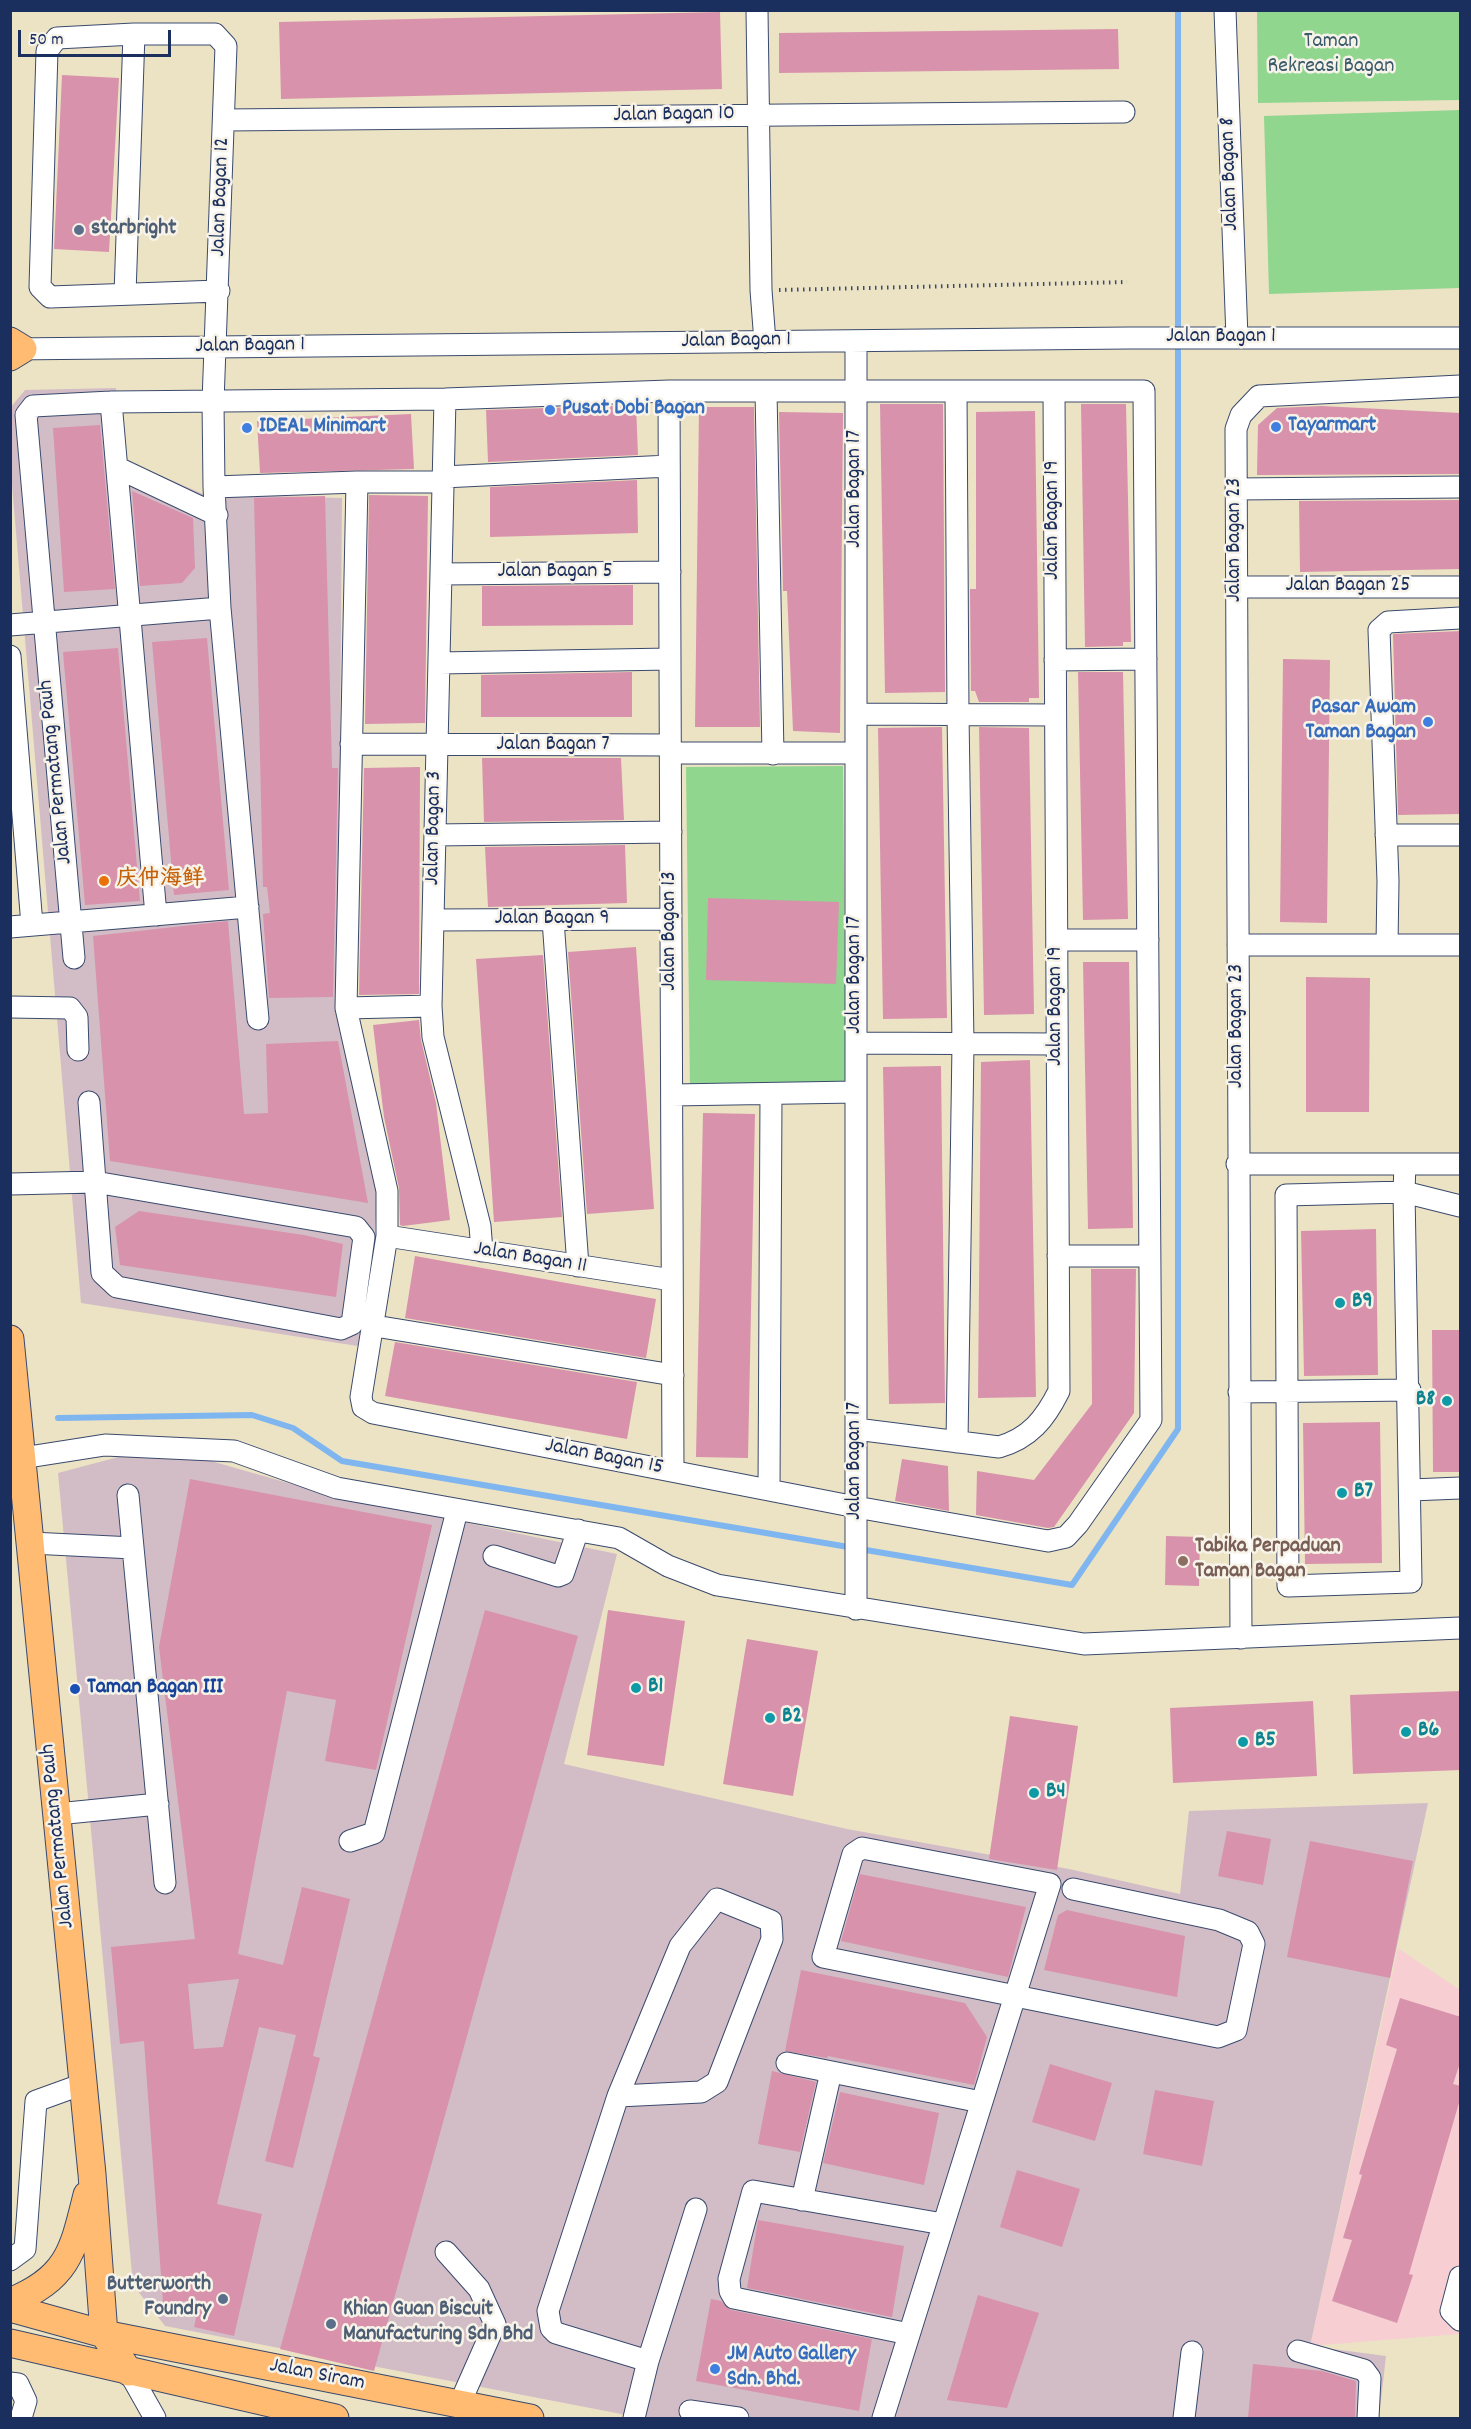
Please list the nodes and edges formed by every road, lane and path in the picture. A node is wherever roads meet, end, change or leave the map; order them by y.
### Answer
1 (757, 10) edge
2 (1225, 10) edge
3 (134, 34) junction
4 (1124, 112) dead end
5 (760, 116) junction
6 (225, 120) junction
7 (1128, 282) dead end
8 (761, 290) junction
9 (219, 291) junction
10 (125, 294) junction
11 (1227, 338) junction
12 (1461, 338) edge
13 (856, 341) junction
14 (765, 342) junction
15 (215, 347) junction
16 (14, 349) edge
17 (1461, 386) edge
18 (669, 391) junction
19 (766, 391) junction
20 (856, 391) junction
21 (956, 391) junction
22 (1054, 391) junction
23 (445, 399) junction
24 (111, 402) junction
25 (213, 402) junction
26 (669, 466) junction
27 (118, 468) junction
28 (443, 479) junction
29 (357, 482) junction
30 (214, 488) junction
31 (1461, 488) edge
32 (1236, 489) junction
33 (217, 515) junction
34 (670, 572) junction
35 (441, 574) junction
36 (1461, 586) edge
37 (1236, 587) junction
38 (220, 608) junction
39 (130, 615) junction
40 (1461, 618) edge
41 (42, 622) junction
42 (10, 624) edge
43 (10, 656) edge
44 (670, 658) junction
45 (1146, 659) junction
46 (1055, 660) junction
47 (439, 663) junction
48 (856, 714) junction
49 (958, 714) junction
50 (1055, 715) junction
51 (351, 744) junction
52 (437, 746) junction
53 (670, 749) junction
54 (856, 753) junction
55 (773, 754) junction
56 (670, 832) junction
57 (435, 835) junction
58 (1386, 835) junction
59 (1461, 836) edge
60 (249, 906) junction
61 (156, 915) junction
62 (671, 919) junction
63 (433, 920) junction
64 (553, 920) junction
65 (71, 922) junction
66 (32, 925) junction
67 (10, 927) edge
68 (1057, 940) junction
69 (1148, 940) junction
70 (1238, 945) junction
71 (1388, 945) junction
72 (1461, 945) edge
73 (74, 958) dead end
74 (431, 1006) junction
75 (10, 1007) edge
76 (346, 1008) junction
77 (258, 1018) dead end
78 (856, 1043) junction
79 (963, 1044) junction
80 (1057, 1044) junction
81 (78, 1050) dead end
82 (856, 1092) junction
83 (672, 1095) junction
84 (771, 1095) junction
85 (89, 1102) dead end
86 (1237, 1164) junction
87 (1405, 1164) junction
88 (1461, 1164) edge
89 (95, 1182) junction
90 (10, 1184) edge
91 (1404, 1192) junction
92 (1461, 1206) edge
93 (387, 1236) junction
94 (482, 1251) junction
95 (1058, 1256) junction
96 (1148, 1256) junction
97 (578, 1266) junction
98 (672, 1280) junction
99 (375, 1326) junction
100 (11, 1339) edge
101 (673, 1375) junction
102 (1410, 1390) junction
103 (1288, 1391) junction
104 (1239, 1392) junction
105 (15, 1400) edge
106 (856, 1429) junction
107 (957, 1442) junction
108 (22, 1451) junction
109 (673, 1471) junction
110 (1461, 1488) edge
111 (769, 1489) junction
112 (1411, 1490) junction
113 (128, 1495) dead end
114 (856, 1507) junction
115 (457, 1511) junction
116 (578, 1530) junction
117 (31, 1543) junction
118 (133, 1548) junction
119 (494, 1556) dead end
120 (856, 1609) junction
121 (1461, 1628) edge
122 (1240, 1638) junction
123 (158, 1804) junction
124 (57, 1814) junction
125 (350, 1841) dead end
126 (165, 1883) dead end
127 (1072, 1889) dead end
128 (1014, 1995) junction
129 (788, 2063) dead end
130 (831, 2072) junction
131 (83, 2084) junction
132 (618, 2096) junction
133 (981, 2102) junction
134 (92, 2174) junction
135 (802, 2200) junction
136 (696, 2209) dead end
137 (943, 2224) junction
138 (446, 2252) dead end
139 (10, 2260) edge
140 (1461, 2277) edge
141 (10, 2302) edge
142 (10, 2308) edge
143 (1456, 2315) edge
144 (104, 2334) junction
145 (909, 2334) junction
146 (10, 2343) edge
147 (1298, 2351) dead end
148 (1192, 2352) dead end
149 (648, 2361) junction
150 (129, 2372) junction
151 (10, 2383) edge
152 (460, 2403) junction
153 (690, 2411) dead end
154 (296, 2416) edge
155 (21, 2418) edge
156 (155, 2418) edge
157 (335, 2418) edge
158 (530, 2418) edge
159 (634, 2418) edge
160 (738, 2418) edge
161 (883, 2418) edge
162 (1184, 2418) edge
163 (1368, 2418) edge

1 - 5 street
2 - 11 street, Jalan Bagan 8
3 - 6 street, Jalan Bagan 12
3 - 10 street
3 - 10 street
4 - 5 street, Jalan Bagan 10
5 - 6 street, Jalan Bagan 10
5 - 8 street
6 - 9 street, Jalan Bagan 12
7 - 8 path
8 - 14 street
9 - 10 street
9 - 15 street, Jalan Bagan 12
11 - 12 street, Jalan Bagan 1
11 - 13 street, Jalan Bagan 1
13 - 14 street, Jalan Bagan 1
13 - 20 street, Jalan Bagan 17
14 - 15 street, Jalan Bagan 1
15 - 16 street, Jalan Bagan 1
15 - 25 street
17 - 32 street, Jalan Bagan 23
18 - 19 street
18 - 23 street
18 - 26 street, Jalan Bagan 13
19 - 20 street
19 - 55 street
20 - 21 street
20 - 48 street, Jalan Bagan 17
21 - 22 street
21 - 49 street
22 - 45 street, Jalan Bagan 15
22 - 46 street, Jalan Bagan 19
23 - 25 street
23 - 28 street, Jalan Bagan 3
24 - 25 street
24 - 27 street
24 - 41 street, Jalan Permatang Pauh
25 - 30 street
26 - 28 street
26 - 34 street, Jalan Bagan 13
27 - 33 street
27 - 39 street
28 - 29 street
28 - 35 street, Jalan Bagan 3
29 - 30 street
29 - 51 street
30 - 33 street
31 - 32 street
32 - 37 street, Jalan Bagan 23
33 - 38 street
34 - 35 street, Jalan Bagan 5
34 - 44 street, Jalan Bagan 13
35 - 47 street, Jalan Bagan 3
36 - 37 street, Jalan Bagan 25
37 - 70 street, Jalan Bagan 23
38 - 39 street
38 - 60 street
39 - 41 street
39 - 61 street
40 - 58 street
41 - 42 street
41 - 65 street, Jalan Permatang Pauh
43 - 66 street
44 - 47 street
44 - 53 street, Jalan Bagan 13
45 - 46 street
45 - 69 street, Jalan Bagan 15
46 - 50 street, Jalan Bagan 19
47 - 52 street, Jalan Bagan 3
48 - 49 street
48 - 54 street, Jalan Bagan 17
49 - 50 street
49 - 79 street
50 - 68 street, Jalan Bagan 19
51 - 52 street, Jalan Bagan 7
51 - 76 street
52 - 53 street, Jalan Bagan 7
52 - 57 street, Jalan Bagan 3
53 - 55 street, Jalan Bagan 7
53 - 56 street, Jalan Bagan 13
54 - 55 street, Jalan Bagan 7
54 - 78 street, Jalan Bagan 17
56 - 57 street
56 - 62 street, Jalan Bagan 13
57 - 63 street, Jalan Bagan 3
58 - 59 street
58 - 71 street
60 - 61 street
60 - 77 street
61 - 65 street
62 - 64 street, Jalan Bagan 9
62 - 83 street, Jalan Bagan 13
63 - 64 street, Jalan Bagan 9
63 - 74 street, Jalan Bagan 3
64 - 97 street
65 - 66 street
65 - 73 street, Jalan Permatang Pauh
66 - 67 street
68 - 69 street
68 - 80 street, Jalan Bagan 19
69 - 96 street, Jalan Bagan 15
70 - 71 street
70 - 86 street, Jalan Bagan 23
71 - 72 street
74 - 76 street
74 - 94 street, Jalan Bagan 3
75 - 81 street
76 - 93 street
78 - 79 street
78 - 82 street, Jalan Bagan 17
79 - 80 street
79 - 107 street
80 - 95 street, Jalan Bagan 19
82 - 84 street
82 - 106 street, Jalan Bagan 17
83 - 84 street
83 - 98 street, Jalan Bagan 13
84 - 111 street
85 - 89 street
86 - 87 street
86 - 104 street, Jalan Bagan 23
87 - 88 street
87 - 91 street
89 - 89 street
89 - 90 street
91 - 92 street
91 - 102 street
91 - 103 street
93 - 94 street, Jalan Bagan 11
93 - 99 street
94 - 97 street, Jalan Bagan 11
95 - 96 street
95 - 107 street, Jalan Bagan 19
96 - 114 street, Jalan Bagan 15
97 - 98 street, Jalan Bagan 11
98 - 101 street, Jalan Bagan 13
99 - 101 street
99 - 109 street, Jalan Bagan 15
100 - 105 main road, Jalan Permatang Pauh
101 - 109 street, Jalan Bagan 13
102 - 103 street
102 - 112 street
103 - 104 street
103 - 112 street
104 - 122 street, Jalan Bagan 23
105 - 108 main road, Jalan Permatang Pauh
106 - 107 street, Jalan Bagan 19
106 - 114 street, Jalan Bagan 17
108 - 115 street
108 - 117 main road, Jalan Permatang Pauh
109 - 111 street, Jalan Bagan 15
110 - 112 street
111 - 114 street, Jalan Bagan 15
113 - 118 street
114 - 120 street, Jalan Bagan 17
115 - 116 street
115 - 125 street
116 - 119 street
116 - 120 street
117 - 118 street
117 - 124 main road, Jalan Permatang Pauh
118 - 123 street
120 - 122 street
121 - 122 street
123 - 124 street
123 - 126 street
124 - 131 main road, Jalan Permatang Pauh
127 - 128 street
128 - 128 street
128 - 133 street
129 - 130 street
130 - 133 street
130 - 135 street
131 - 134 main road, Jalan Permatang Pauh
131 - 139 street
132 - 132 street
132 - 149 street
133 - 137 street
134 - 141 main road
134 - 144 main road, Jalan Permatang Pauh
135 - 137 street
135 - 145 street
136 - 149 street
137 - 145 street
138 - 152 street
140 - 143 street
142 - 144 main road, Jalan Siram
144 - 150 main road
144 - 152 main road, Jalan Siram
145 - 161 street
146 - 150 main road, Jalan Siram
147 - 163 street
148 - 162 street
149 - 159 street
150 - 154 main road, Jalan Siram
150 - 156 street
151 - 155 street
152 - 158 main road, Jalan Siram
153 - 160 street
154 - 157 main road, Jalan Siram

